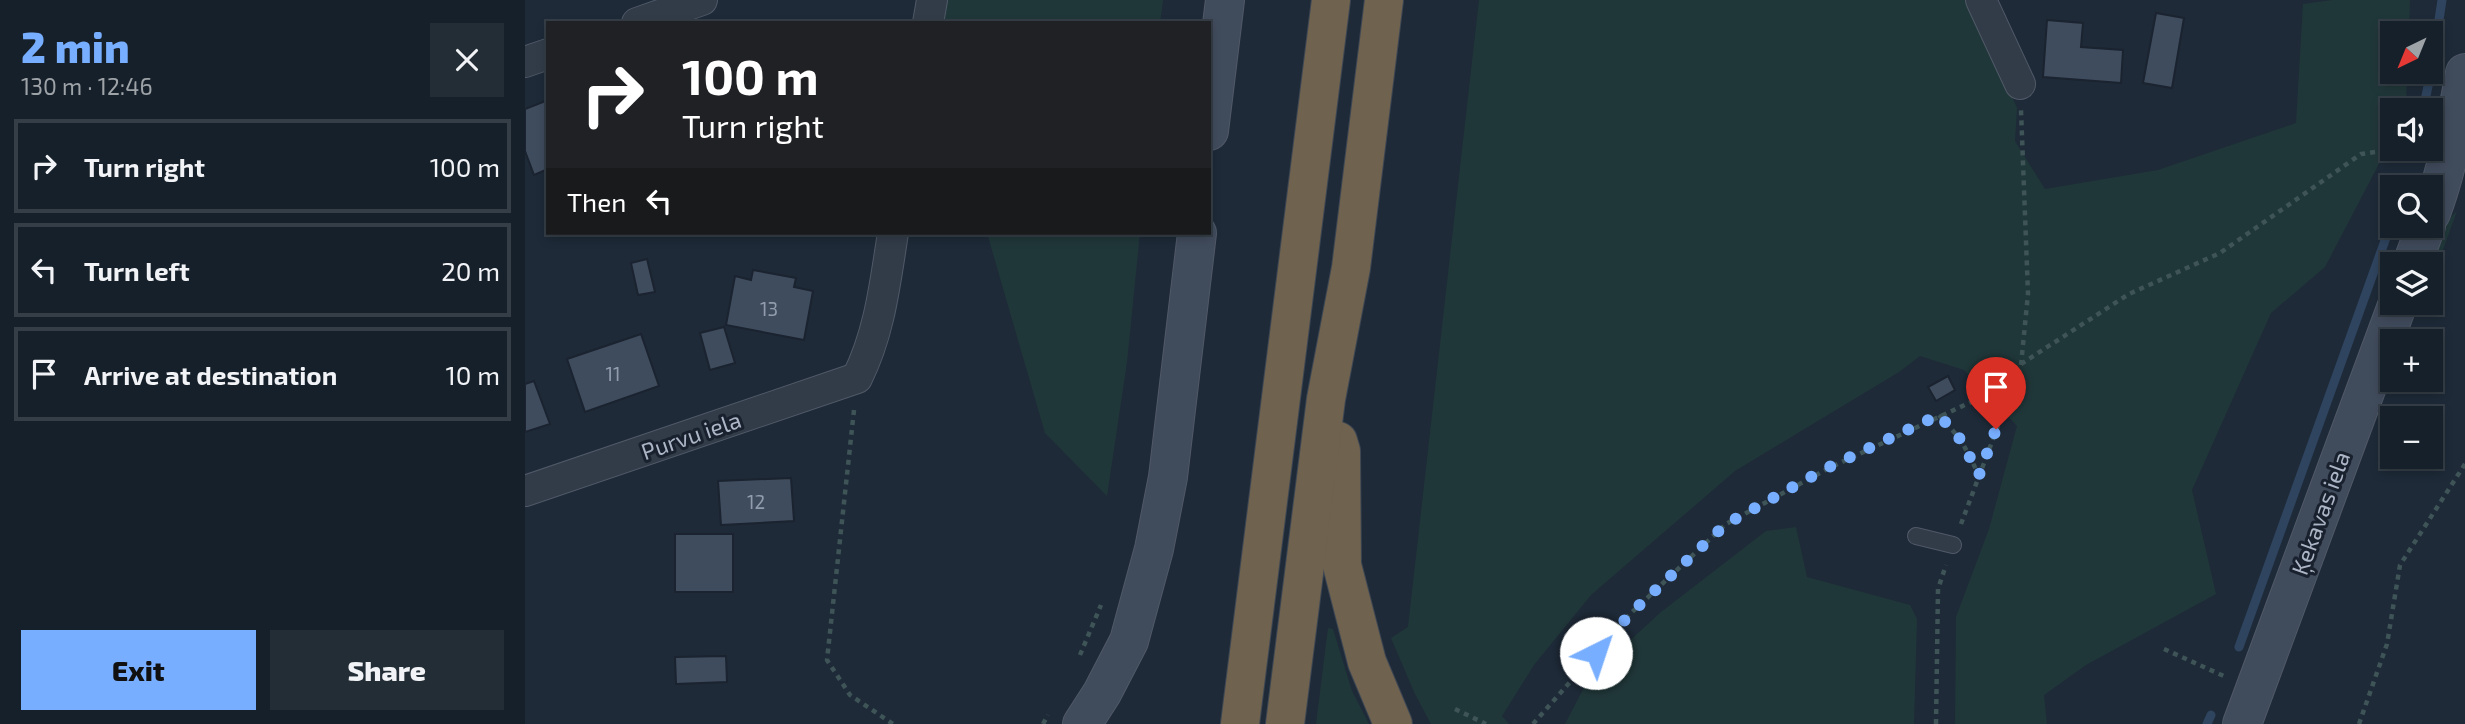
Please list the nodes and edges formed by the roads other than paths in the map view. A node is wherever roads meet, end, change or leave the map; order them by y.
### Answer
1 (702, 0) edge
2 (932, 0) edge
3 (1225, 0) edge
4 (1331, 0) edge
5 (1384, 0) edge
6 (1981, 0) edge
7 (643, 21) edge
8 (928, 21) edge
9 (546, 55) edge
10 (525, 62) edge
11 (2465, 74) edge
12 (2020, 84) road end
13 (1211, 115) edge
14 (2446, 196) edge
15 (893, 235) edge
16 (1197, 235) edge
17 (2394, 315) edge
18 (1326, 399) junction
19 (525, 491) edge
20 (1916, 536) dead end
21 (1954, 545) road end
22 (2249, 707) edge
23 (1066, 718) edge
24 (1240, 724) edge
25 (1285, 724) edge
26 (1393, 724) edge

1 - 7 street
2 - 8 street
3 - 13 main road
4 - 24 highway
5 - 18 highway
6 - 12 street
9 - 10 street
11 - 14 main road
15 - 19 street, Purvu iela
16 - 23 main road
17 - 22 main road, Ķekavas iela
18 - 25 highway
18 - 26 highway
20 - 21 lane

